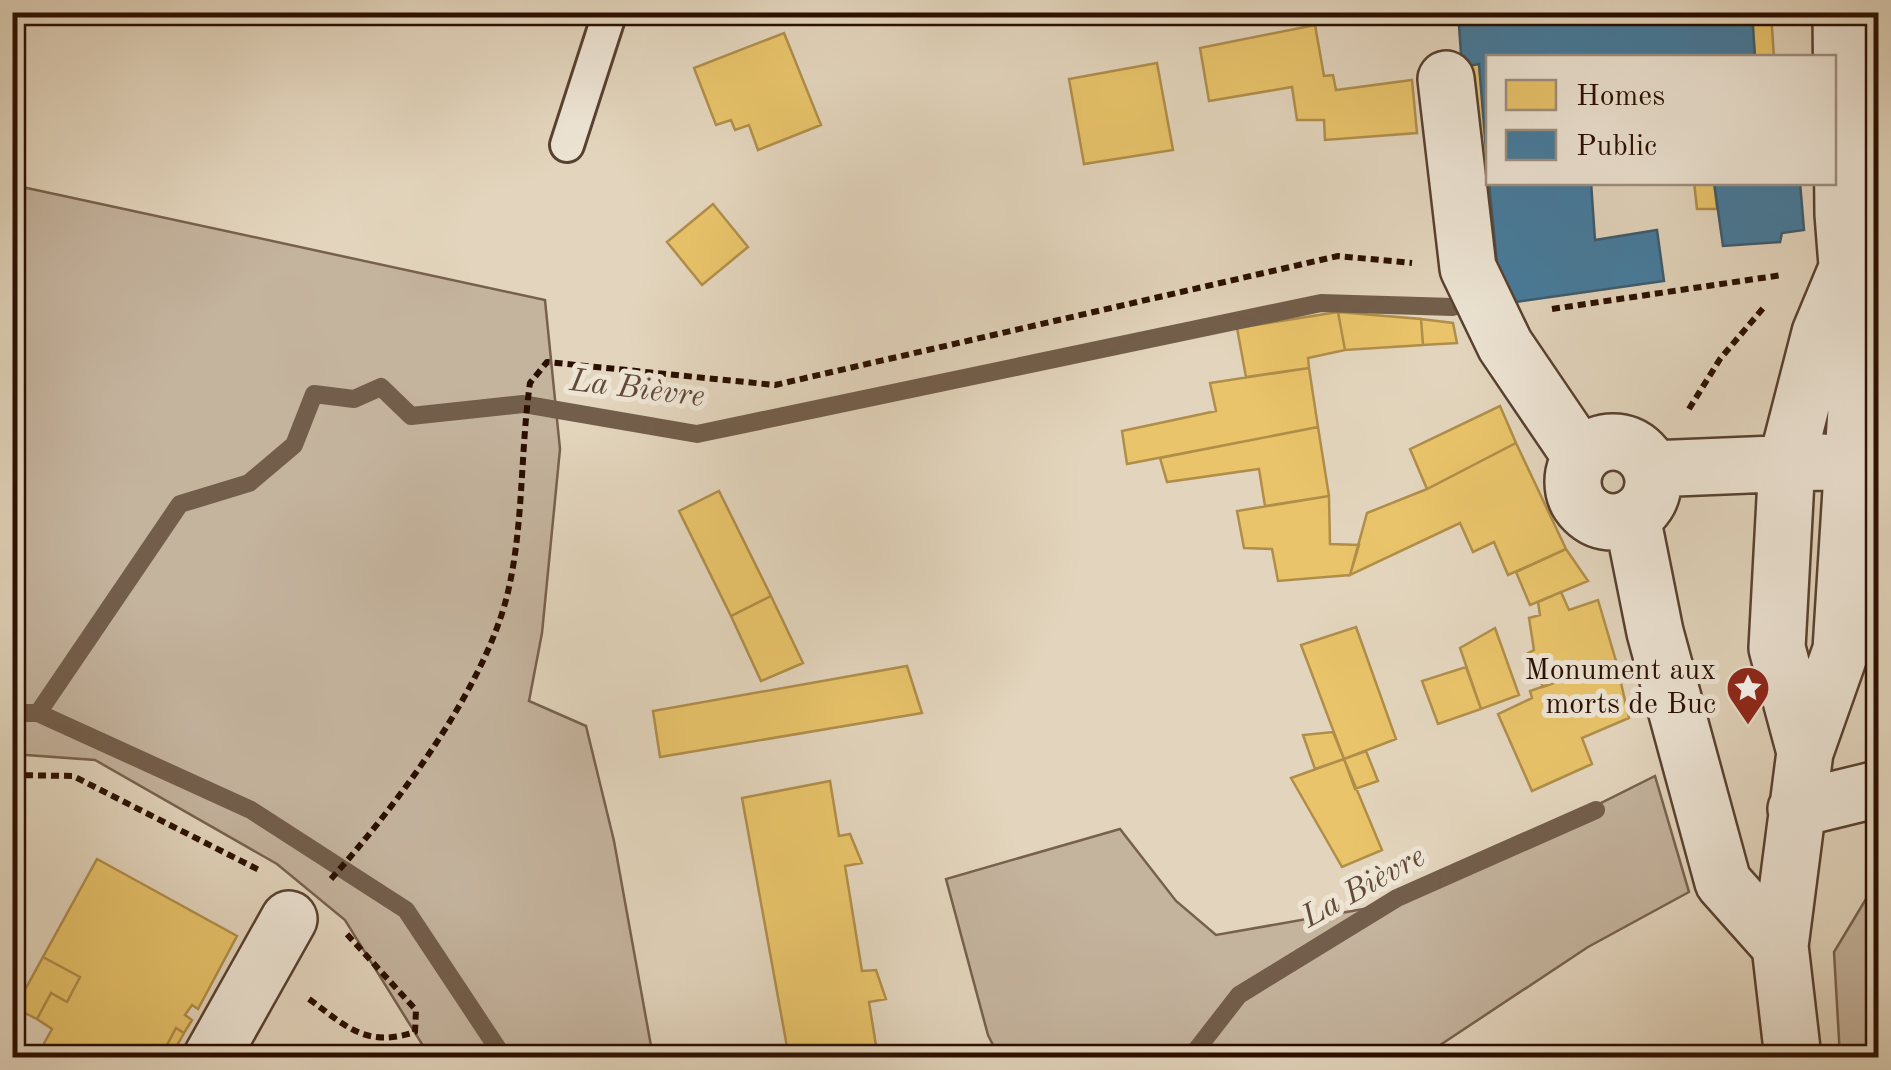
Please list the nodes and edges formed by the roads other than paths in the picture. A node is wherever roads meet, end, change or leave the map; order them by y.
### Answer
1 (610, 12) edge
2 (1841, 12) edge
3 (1446, 79) dead end
4 (567, 145) dead end
5 (1878, 170) edge
6 (1842, 214) junction
7 (1846, 272) junction
8 (1582, 457) junction
9 (1787, 461) junction
10 (1852, 463) junction
11 (1643, 481) junction
12 (1805, 752) junction
13 (1878, 789) edge
14 (1796, 809) junction
15 (303, 925) road end
16 (1780, 946) junction
17 (211, 1058) edge
18 (1793, 1058) edge

1 - 4 lane
2 - 6 street
3 - 8 street
5 - 6 lane
6 - 7 street
7 - 9 street
7 - 10 street
8 - 11 street
8 - 11 street
9 - 10 street
9 - 11 street
9 - 12 street
10 - 12 street
11 - 16 street
12 - 14 street
13 - 14 street
14 - 16 street
15 - 17 street
16 - 18 street

